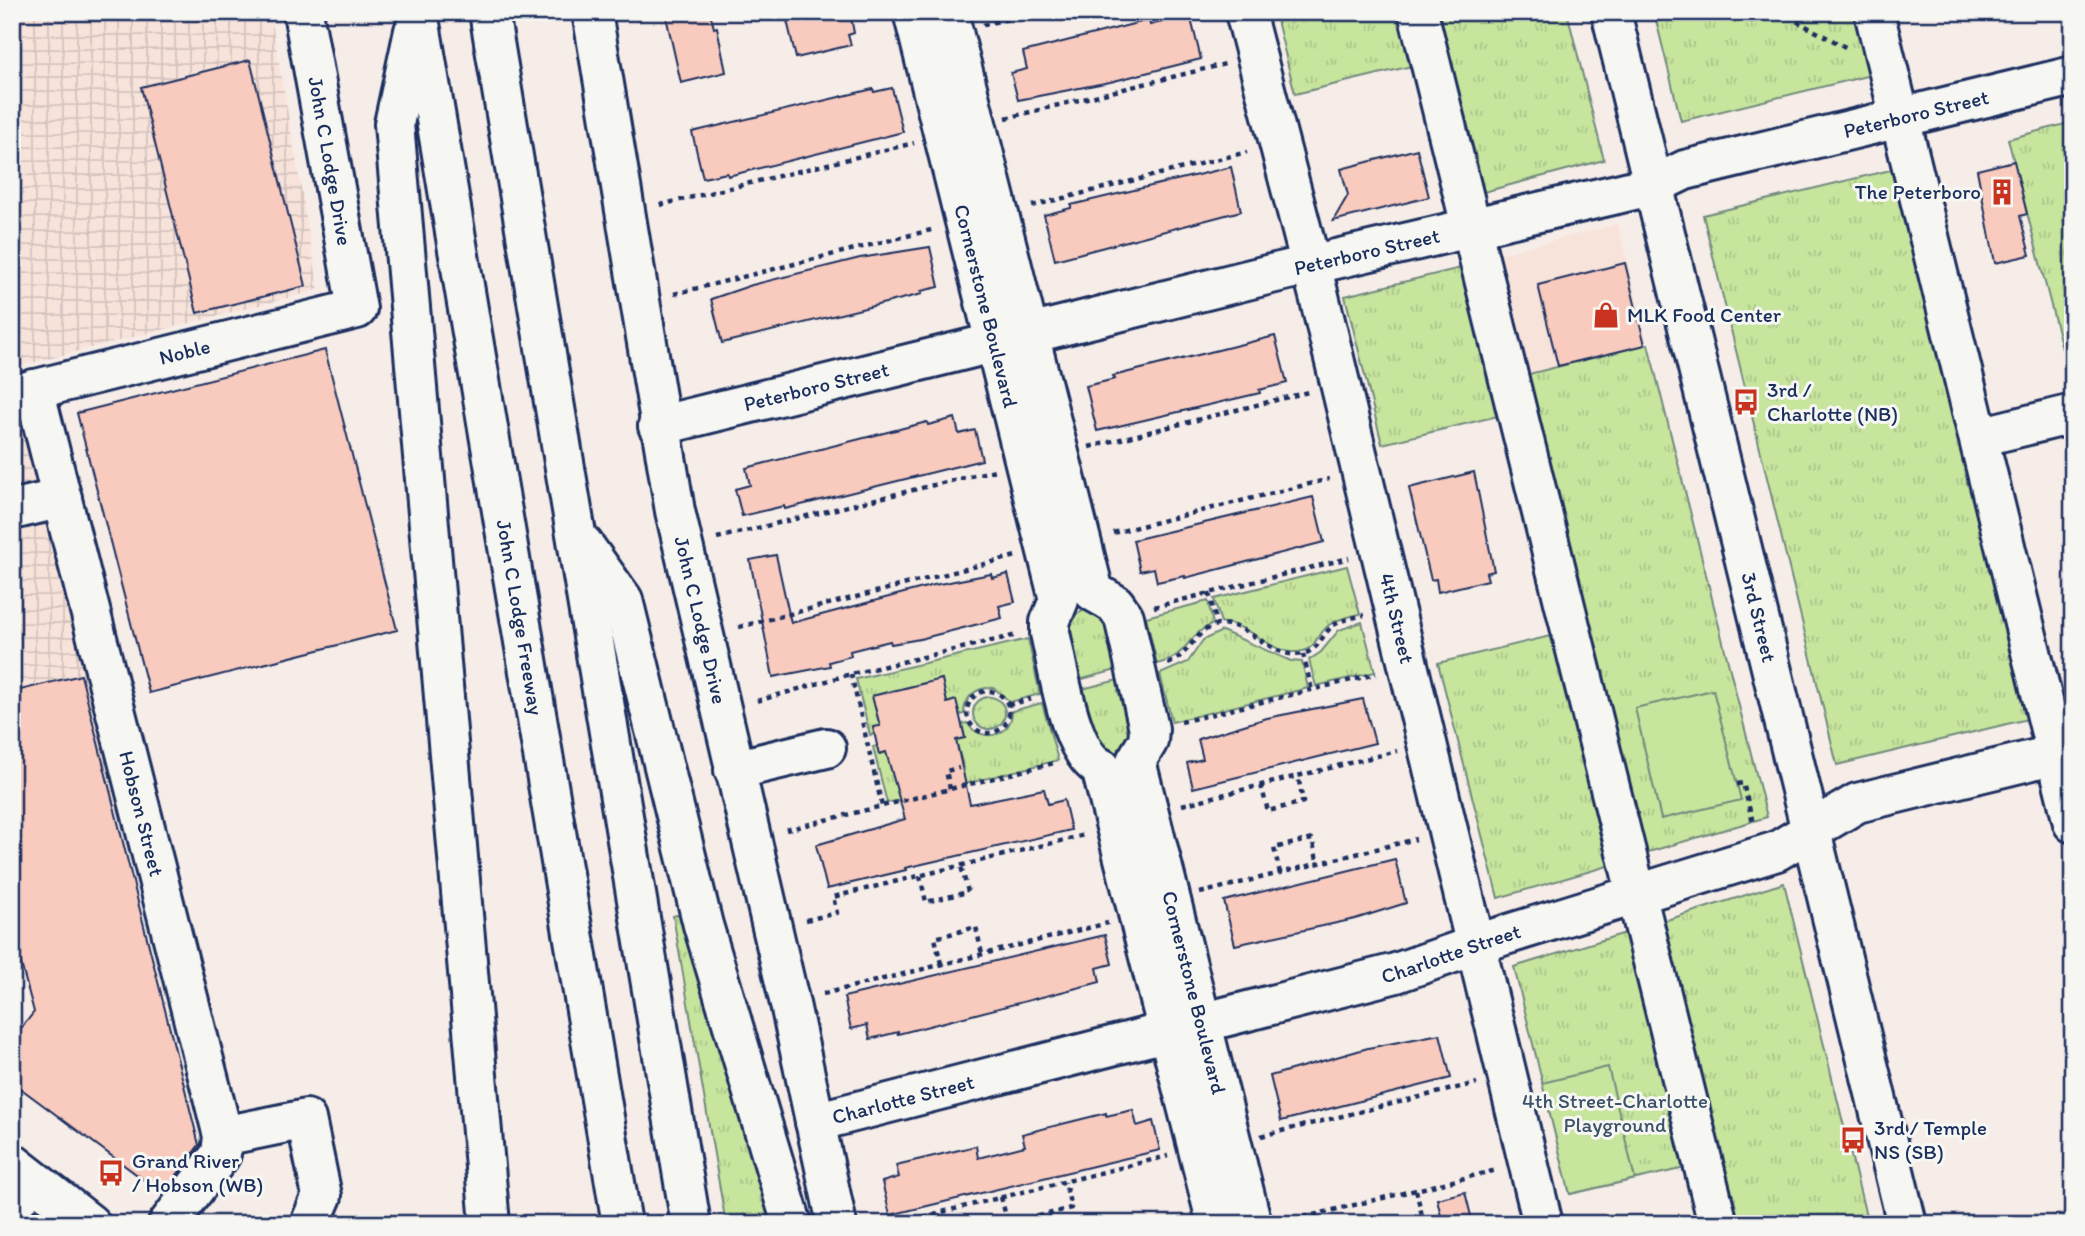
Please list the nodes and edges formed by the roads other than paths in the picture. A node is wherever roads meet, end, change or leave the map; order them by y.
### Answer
1 (303, 12) edge
2 (418, 12) edge
3 (489, 12) edge
4 (592, 12) edge
5 (913, 12) edge
6 (1245, 12) edge
7 (1418, 12) edge
8 (1611, 12) edge
9 (1874, 12) edge
10 (962, 20) edge
11 (2073, 76) edge
12 (1901, 119) junction
13 (1654, 185) junction
14 (1471, 228) junction
15 (1311, 265) junction
16 (357, 309) joint
17 (1012, 338) junction
18 (23, 392) edge
19 (2073, 414) edge
20 (659, 426) junction
21 (1979, 437) junction
22 (62, 498) junction
23 (12, 510) edge
24 (579, 538) junction
25 (1076, 596) junction
26 (826, 748) dead end
27 (2065, 752) edge
28 (1118, 765) junction
29 (734, 770) junction
30 (2073, 823) edge
31 (1812, 829) junction
32 (1635, 895) junction
33 (1476, 945) junction
34 (1186, 1029) junction
35 (815, 1122) junction
36 (223, 1136) junction
37 (19, 1182) edge
38 (90, 1224) edge
39 (168, 1224) edge
40 (310, 1224) edge
41 (490, 1224) edge
42 (622, 1224) edge
43 (691, 1224) edge
44 (792, 1224) edge
45 (836, 1224) edge
46 (1217, 1224) edge
47 (1252, 1224) edge
48 (1543, 1224) edge
49 (1718, 1224) edge
50 (1907, 1224) edge

1 - 16 main road, John C Lodge Drive
2 - 41 main road
2 - 42 main road, John C Lodge Freeway
3 - 24 main road
4 - 20 main road, John C Lodge Drive
5 - 17 main road, Cornerstone Boulevard
6 - 15 main road, 4th Street
7 - 14 main road
8 - 13 main road, 3rd Street
9 - 12 main road
10 - 17 main road, Cornerstone Boulevard
11 - 12 main road, Peterboro Street
12 - 13 main road, Peterboro Street
12 - 21 main road
13 - 14 main road, Peterboro Street
13 - 31 main road, 3rd Street
14 - 15 main road, Peterboro Street
14 - 32 main road
15 - 17 main road, Peterboro Street
15 - 33 main road, 4th Street
16 - 18 main road, Noble
17 - 20 main road, Peterboro Street
17 - 25 main road, Cornerstone Boulevard
18 - 22 main road, Hobson Street
19 - 21 main road
20 - 29 main road, John C Lodge Drive
21 - 27 main road
22 - 23 main road
22 - 36 main road, Hobson Street
24 - 43 main road
24 - 44 main road
25 - 28 main road, Cornerstone Boulevard
25 - 28 main road
26 - 29 main road
27 - 30 main road
27 - 31 main road, Charlotte Street
28 - 34 main road, Cornerstone Boulevard
29 - 35 main road, John C Lodge Drive
31 - 32 main road, Charlotte Street
31 - 50 main road, 3rd Street
32 - 33 main road, Charlotte Street
32 - 49 main road
33 - 34 main road, Charlotte Street
33 - 48 main road, 4th Street
34 - 35 main road, Charlotte Street
34 - 46 main road, Cornerstone Boulevard
34 - 47 main road, Cornerstone Boulevard
35 - 45 main road, John C Lodge Drive
36 - 39 main road
36 - 40 main road
37 - 38 main road

